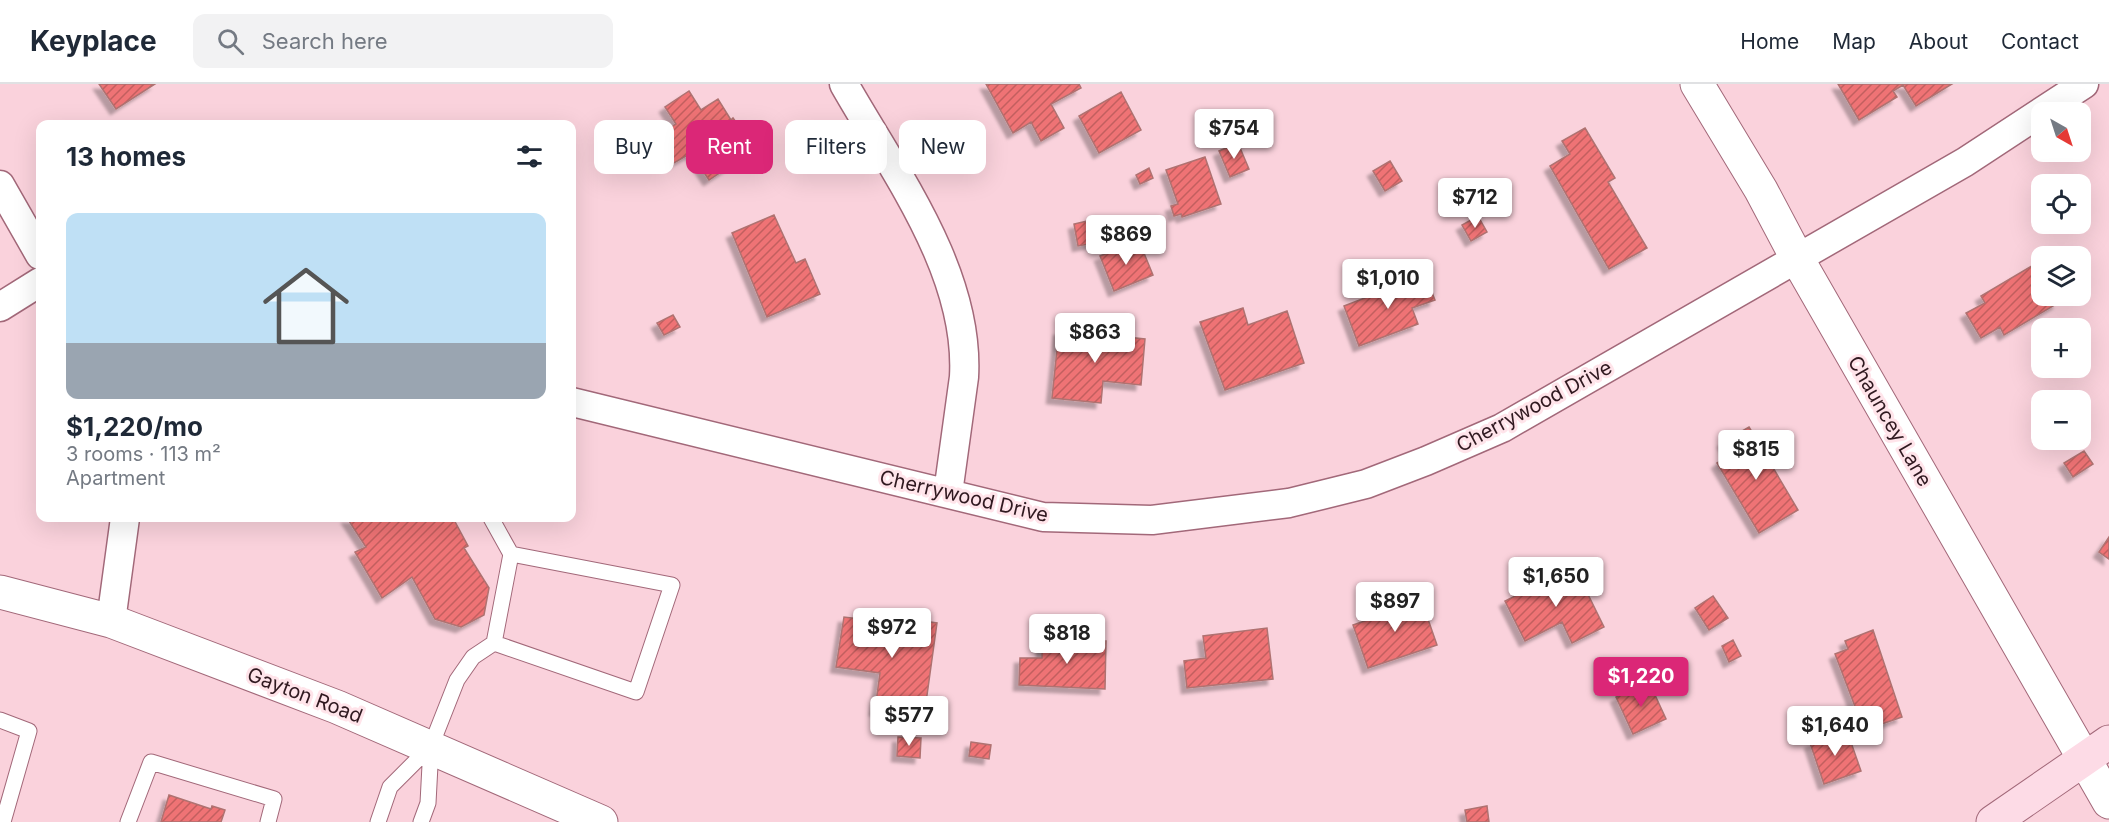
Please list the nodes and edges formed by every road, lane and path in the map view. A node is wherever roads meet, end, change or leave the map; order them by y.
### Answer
1 (844, 84) edge
2 (1697, 84) edge
3 (2084, 84) edge
4 (0, 185) edge
5 (36, 248) edge
6 (1798, 260) junction
7 (36, 284) edge
8 (0, 307) edge
9 (576, 403) edge
10 (948, 493) junction
11 (123, 522) edge
12 (493, 522) edge
13 (511, 554) junction
14 (0, 592) edge
15 (111, 621) junction
16 (494, 642) junction
17 (0, 720) edge
18 (431, 746) junction
19 (2096, 750) edge
20 (2109, 802) edge
21 (3, 822) edge
22 (128, 822) edge
23 (268, 822) edge
24 (378, 822) edge
25 (421, 822) edge
26 (601, 822) edge
27 (1993, 822) edge

1 - 10 street
2 - 6 street, Chauncey Lane
3 - 6 street, Cherrywood Drive
4 - 5 street
6 - 10 street, Cherrywood Drive
6 - 19 street, Chauncey Lane
7 - 8 street
9 - 10 street, Cherrywood Drive
11 - 15 street
12 - 13 lane
13 - 16 lane
13 - 16 lane
14 - 15 street, Gayton Road
15 - 18 street, Gayton Road
16 - 18 lane
17 - 21 lane
18 - 24 lane
18 - 25 lane
18 - 26 street, Gayton Road
19 - 20 street, Chauncey Lane
19 - 27 main road
22 - 23 lane

